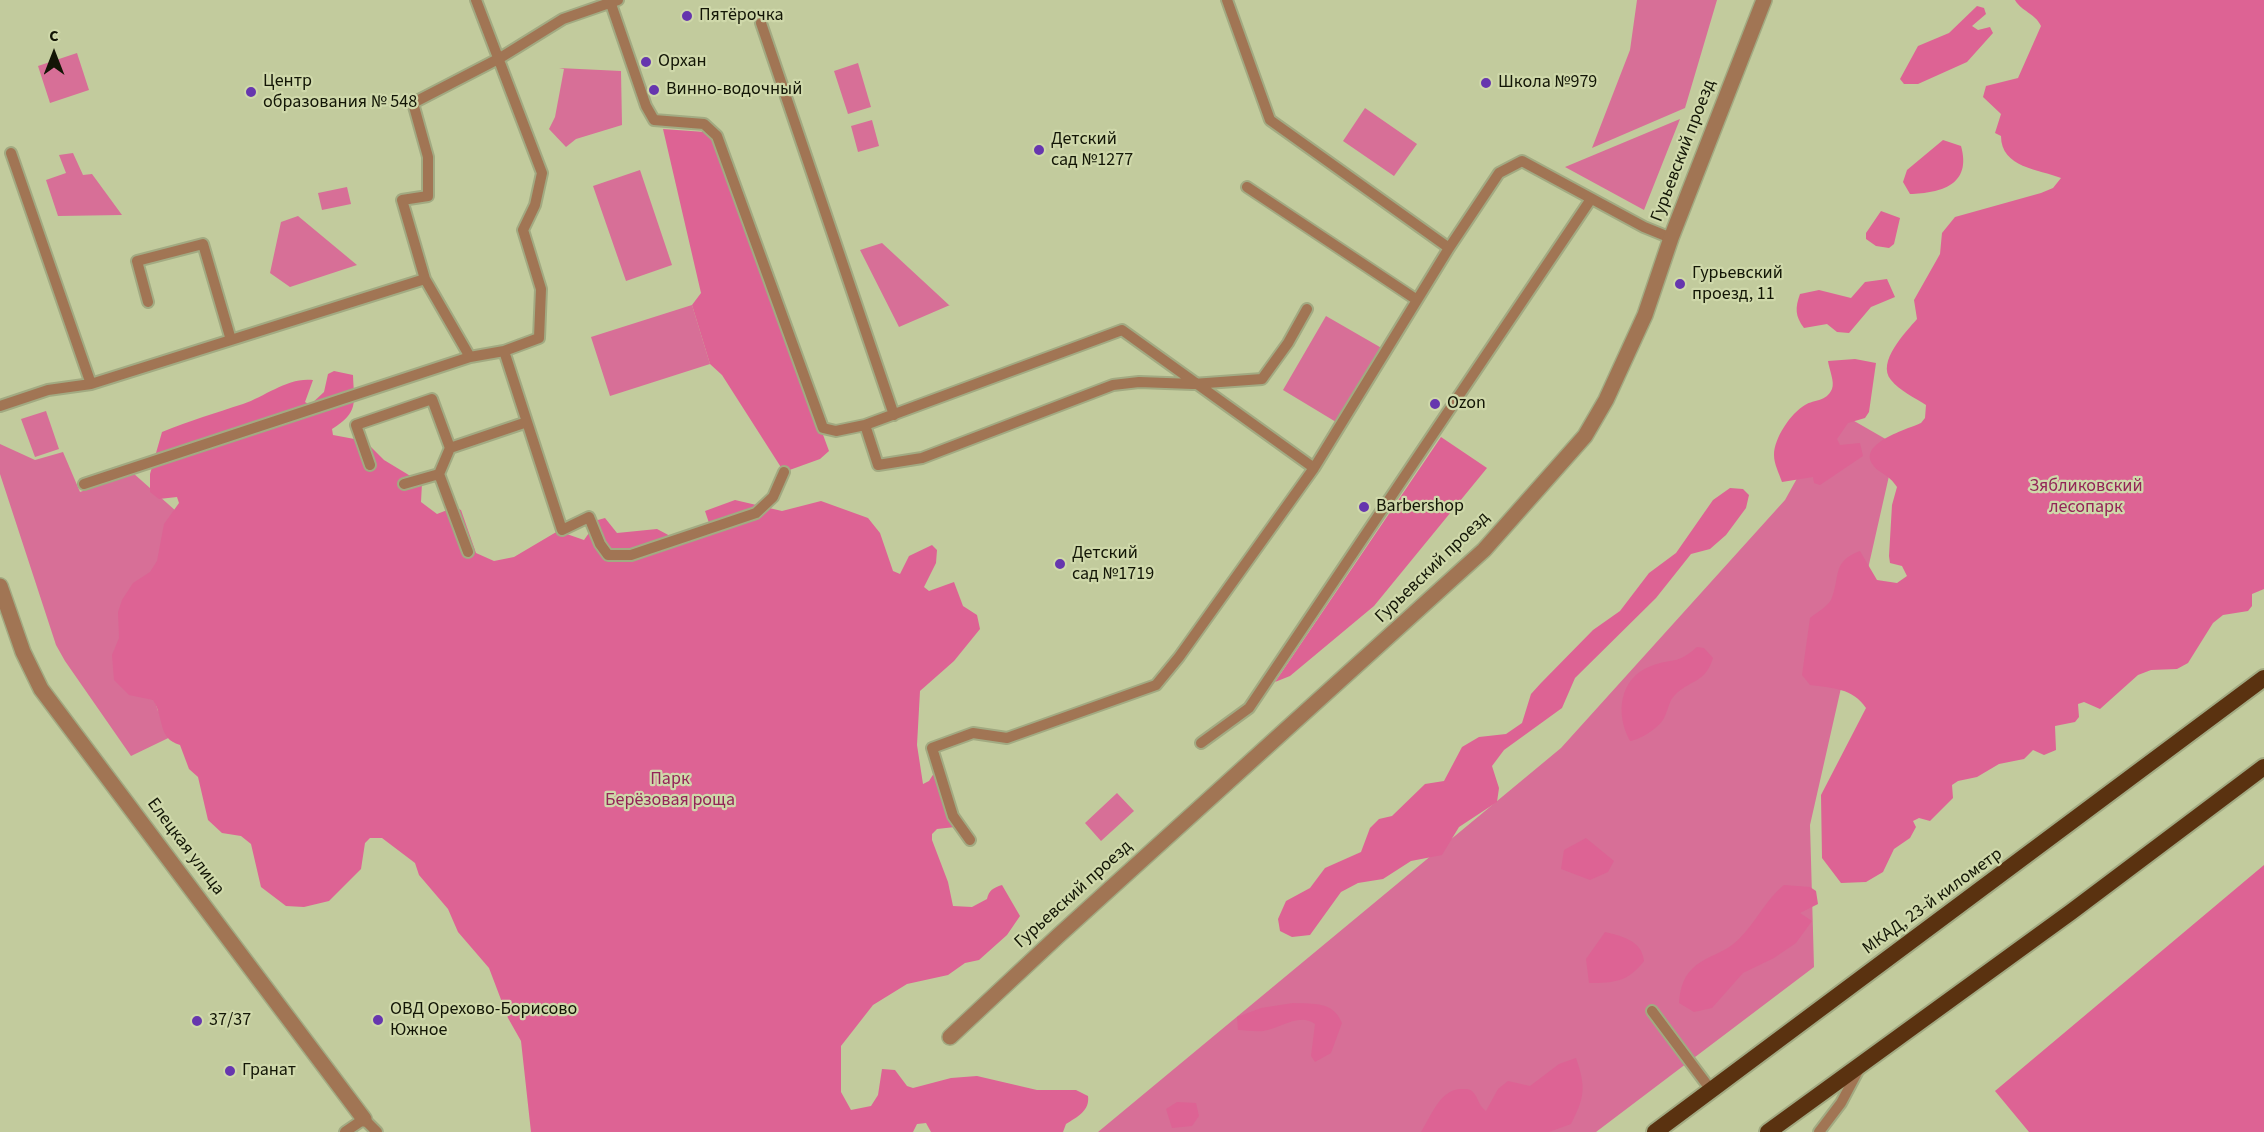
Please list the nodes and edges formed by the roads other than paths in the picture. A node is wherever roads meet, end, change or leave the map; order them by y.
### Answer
1 (476, 0) edge
2 (1227, 0) edge
3 (1764, 0) edge
4 (615, 2) edge
5 (761, 23) dead end
6 (500, 58) junction
7 (11, 153) dead end
8 (1247, 187) dead end
9 (1591, 199) junction
10 (1671, 238) junction
11 (1449, 248) junction
12 (425, 279) junction
13 (1417, 300) junction
14 (148, 302) dead end
15 (1307, 309) dead end
16 (231, 340) junction
17 (504, 351) junction
18 (470, 357) junction
19 (91, 384) junction
20 (1193, 384) junction
21 (0, 406) edge
22 (894, 415) junction
23 (527, 422) junction
24 (865, 425) junction
25 (450, 448) junction
26 (370, 465) dead end
27 (1314, 468) junction
28 (784, 472) dead end
29 (439, 474) junction
30 (84, 484) dead end
31 (404, 484) dead end
32 (468, 552) dead end
33 (0, 586) edge
34 (4, 613) edge
35 (2264, 678) edge
36 (1201, 743) dead end
37 (2264, 767) edge
38 (970, 840) dead end
39 (1652, 1011) dead end
40 (950, 1037) dead end
41 (1863, 1060) junction
42 (1711, 1090) junction
43 (364, 1119) junction
44 (345, 1132) edge
45 (377, 1132) edge
46 (1655, 1132) edge
47 (1768, 1132) edge
48 (1819, 1132) edge

1 - 6 lane
2 - 11 lane
3 - 10 street, Гурьевский проезд
4 - 6 lane
4 - 24 lane
5 - 22 lane
6 - 12 lane
6 - 17 lane
7 - 19 lane
8 - 13 lane
9 - 10 lane
9 - 11 lane
9 - 36 lane
10 - 40 street, Гурьевский проезд
11 - 13 lane
12 - 16 lane
12 - 18 lane
13 - 27 lane
14 - 16 lane
15 - 20 lane
16 - 19 lane
17 - 18 lane
17 - 23 lane
18 - 30 lane
19 - 21 lane
20 - 22 lane
20 - 24 lane
20 - 27 lane
22 - 24 lane
23 - 25 lane
23 - 28 lane
25 - 26 lane
25 - 29 lane
27 - 38 lane
29 - 31 lane
29 - 32 lane
33 - 34 street, Елецкая улица
34 - 43 street, Елецкая улица
35 - 42 highway, МКАД, 23-й километр
37 - 41 highway
39 - 42 lane
41 - 47 highway
41 - 48 lane
42 - 46 highway, МКАД, 23-й километр
43 - 44 lane
43 - 45 lane

